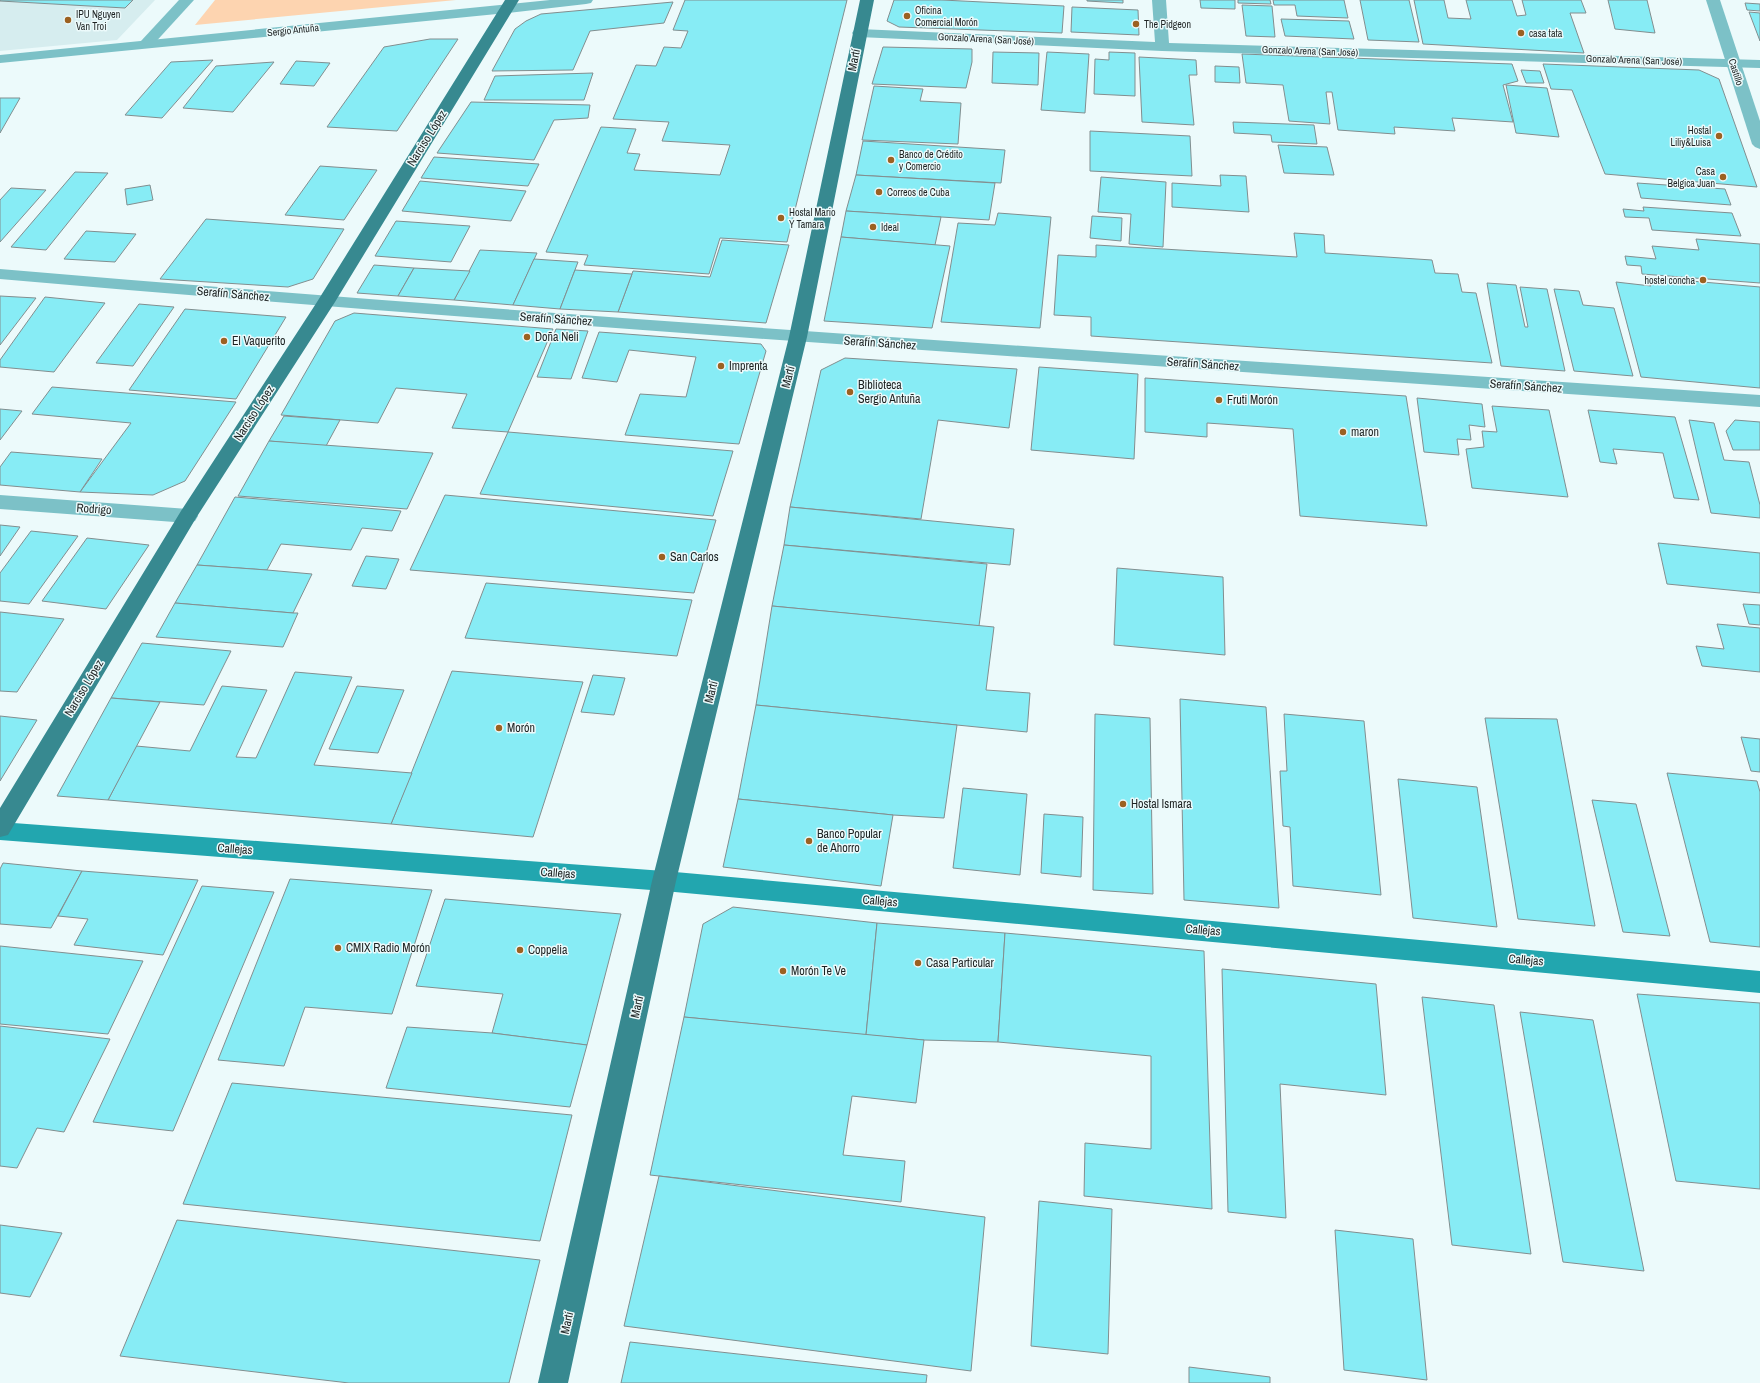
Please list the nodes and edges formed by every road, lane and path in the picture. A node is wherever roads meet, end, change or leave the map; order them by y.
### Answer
1 (187, 0) edge
2 (586, 0) edge
3 (867, 0) edge
4 (1159, 0) edge
5 (1713, 0) edge
6 (510, 5) edge
7 (860, 33) junction
8 (146, 44) junction
9 (1162, 47) junction
10 (0, 59) edge
11 (1734, 63) junction
12 (1760, 64) edge
13 (1760, 144) edge
14 (0, 274) edge
15 (326, 302) junction
16 (798, 337) junction
17 (1760, 401) edge
18 (0, 502) edge
19 (188, 516) junction
20 (0, 828) edge
21 (0, 831) edge
22 (664, 881) junction
23 (1760, 982) edge
24 (553, 1383) edge

1 - 8 street
2 - 6 street, Sergio Antuña
3 - 7 main road, Martí
4 - 9 street
5 - 11 street, Castillo
6 - 8 street, Sergio Antuña
6 - 15 main road, Narciso López
7 - 9 street, Gonzalo Arena (San José)
7 - 16 main road, Martí
8 - 10 street, Sergio Antuña
9 - 11 street, Gonzalo Arena (San José)
11 - 12 street, Gonzalo Arena (San José)
11 - 13 street, Castillo
14 - 15 street, Serafín Sánchez
15 - 16 street, Serafín Sánchez
15 - 19 main road, Narciso López
16 - 17 street, Serafín Sánchez
16 - 22 main road, Martí
18 - 19 street, Rodrigo
19 - 20 main road, Narciso López
21 - 22 main road, Callejas
22 - 23 main road, Callejas
22 - 24 main road, Martí

